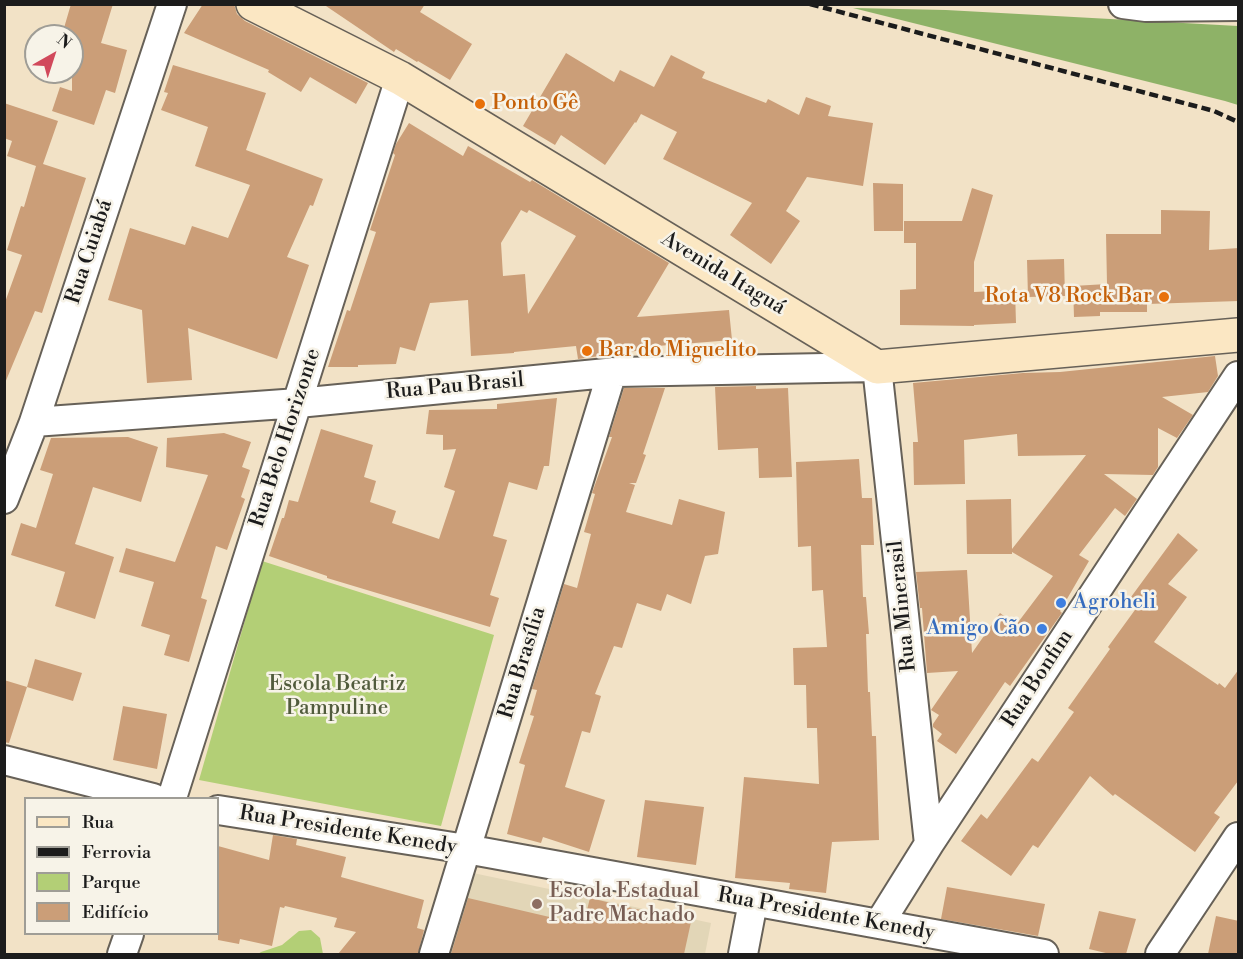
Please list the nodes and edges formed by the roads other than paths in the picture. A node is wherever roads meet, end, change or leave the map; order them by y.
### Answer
1 (172, 4) edge
2 (253, 4) edge
3 (1138, 5) edge
4 (1239, 6) edge
5 (400, 78) junction
6 (1239, 335) edge
7 (877, 367) junction
8 (612, 372) junction
9 (1239, 376) edge
10 (298, 402) junction
11 (34, 422) junction
12 (4, 499) edge
13 (4, 760) edge
14 (149, 797) edge
15 (172, 797) edge
16 (219, 810) edge
17 (1239, 837) edge
18 (928, 844) junction
19 (466, 849) junction
20 (753, 902) junction
21 (879, 924) junction
22 (128, 935) edge
23 (122, 954) edge
24 (434, 954) edge
25 (743, 954) edge
26 (1044, 954) edge
27 (1160, 954) edge

1 - 11 street, Rua Cuiabá
2 - 5 main road, Avenida Itaguá
3 - 4 street
5 - 7 main road, Avenida Itaguá
5 - 10 street, Rua Belo Horizonte
6 - 7 main road
7 - 8 street, Rua Pau Brasil
7 - 18 street, Rua Minerasil
8 - 10 street, Rua Pau Brasil
8 - 19 street, Rua Brasília
9 - 18 street, Rua Bonfim
10 - 11 street, Rua Pau Brasil
10 - 15 street, Rua Belo Horizonte
11 - 12 street, Rua Cuiabá
13 - 14 street
16 - 19 street, Rua Presidente Kenedy
17 - 27 street
18 - 21 street, Rua Bonfim
19 - 20 street, Rua Presidente Kenedy
19 - 24 street, Rua Brasília
20 - 21 street, Rua Presidente Kenedy
20 - 25 street
21 - 26 street, Rua Presidente Kenedy
22 - 23 street

